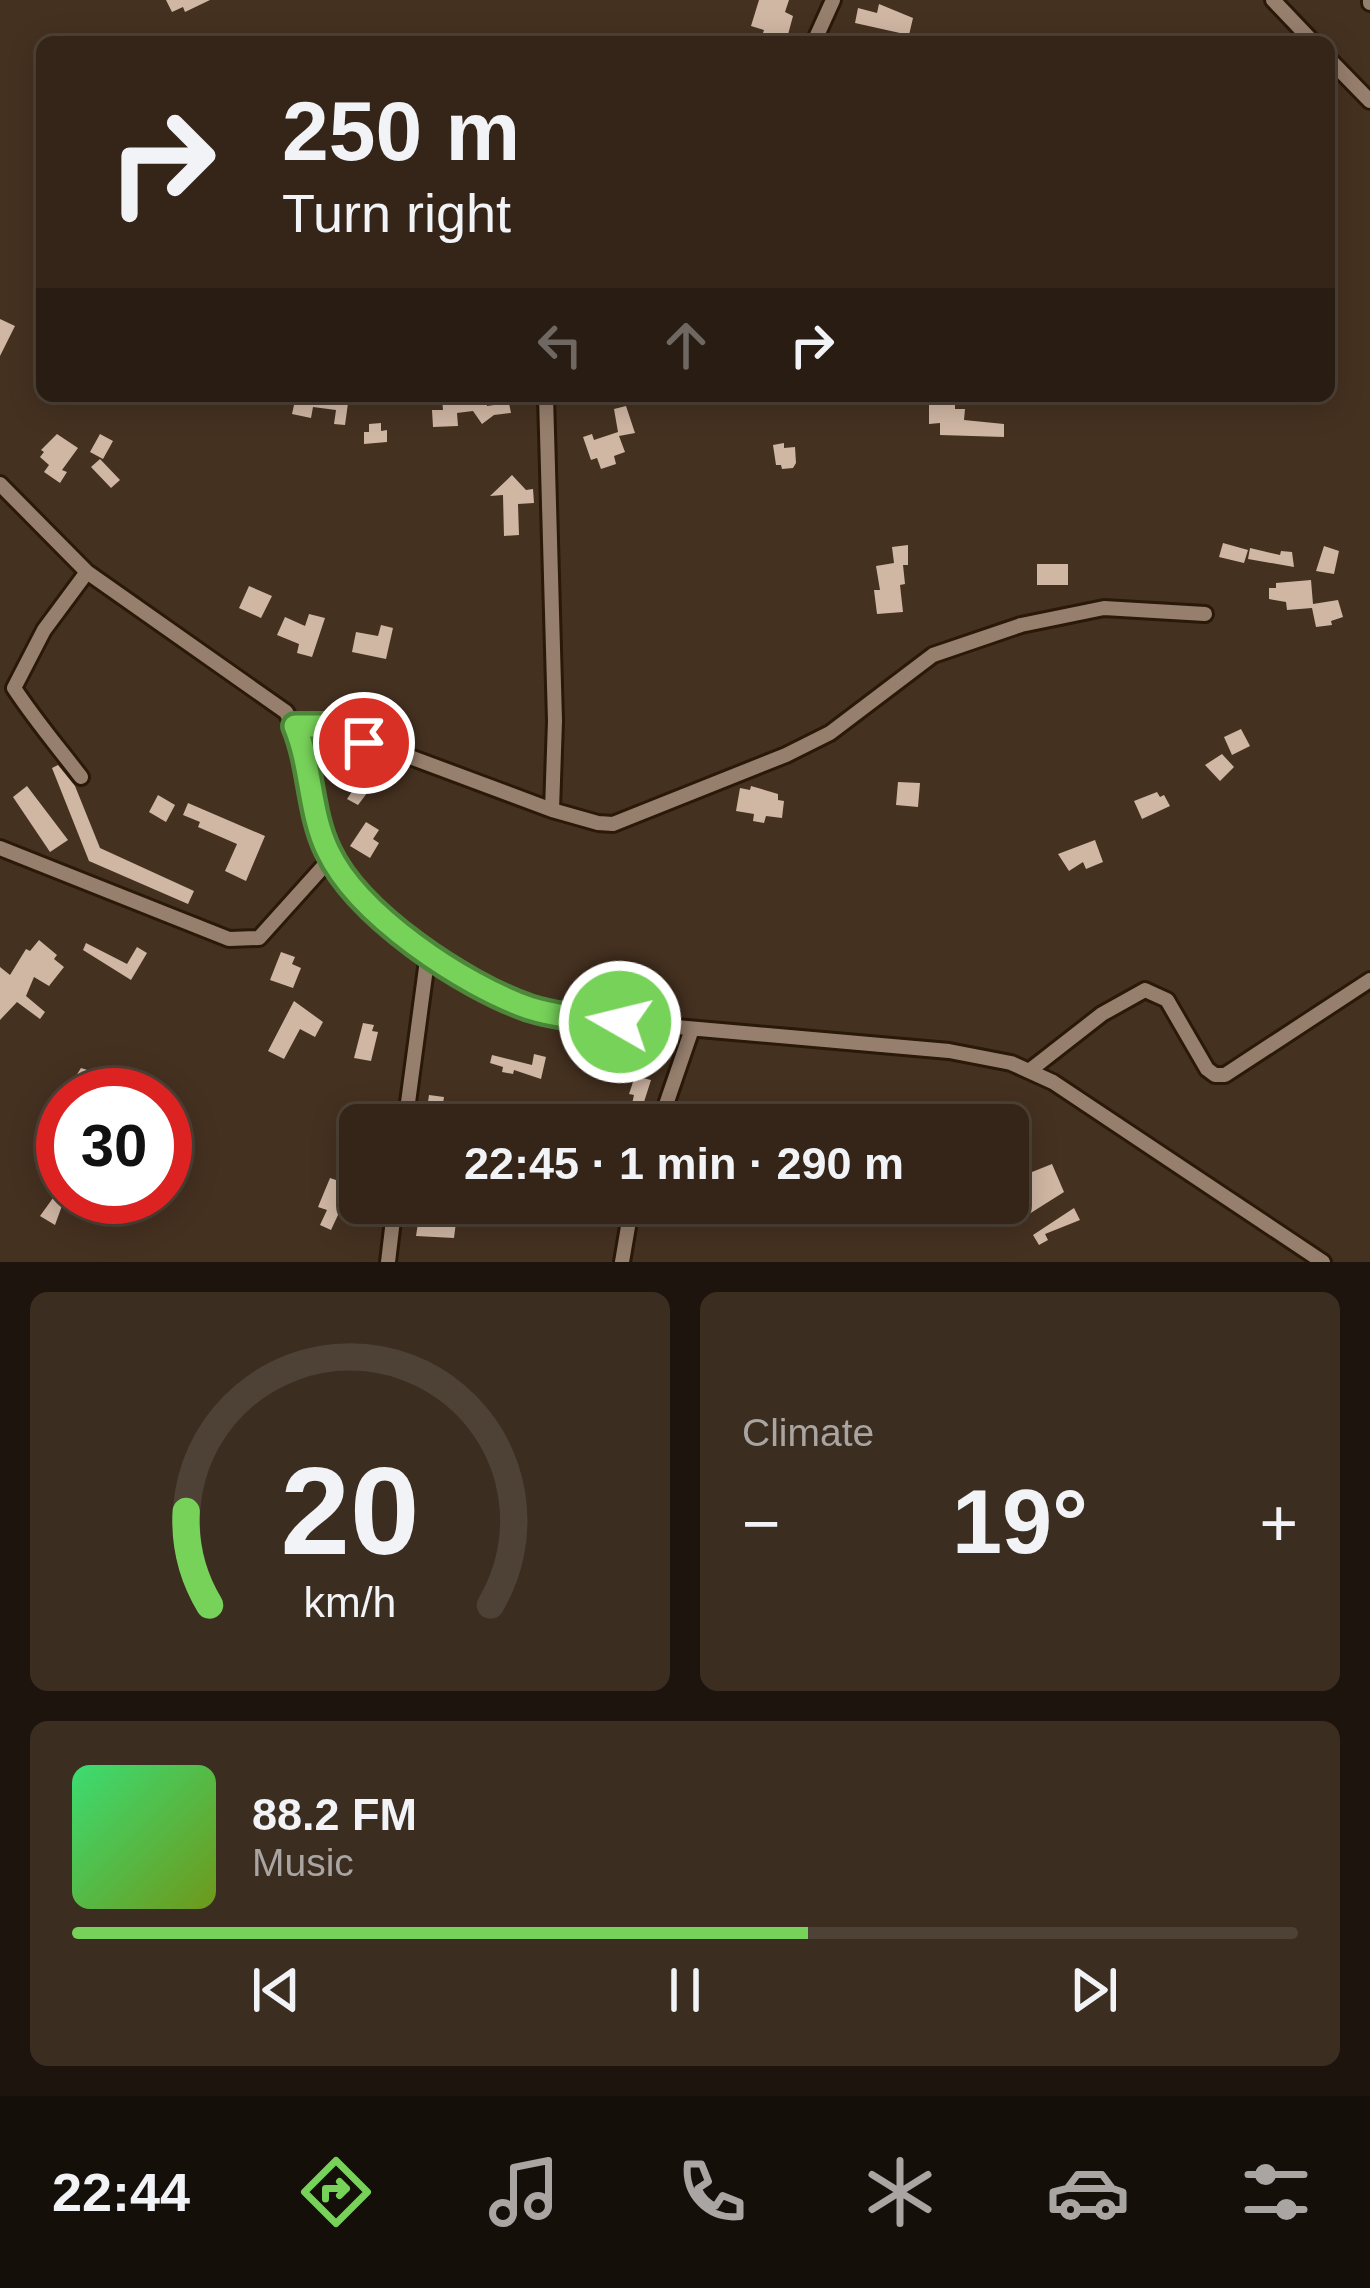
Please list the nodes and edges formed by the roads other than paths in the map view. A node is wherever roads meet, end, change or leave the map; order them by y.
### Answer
1 (833, 0) edge
2 (1273, 0) edge
3 (817, 36) edge
4 (1307, 36) edge
5 (1335, 65) edge
6 (1370, 100) edge
7 (546, 402) edge
8 (0, 484) edge
9 (87, 572) junction
10 (1205, 614) dead end
11 (295, 726) junction
12 (81, 776) dead end
13 (552, 810) junction
14 (0, 848) edge
15 (331, 858) junction
16 (428, 953) junction
17 (1370, 980) edge
18 (692, 1029) junction
19 (1029, 1071) junction
20 (408, 1104) edge
21 (666, 1104) edge
22 (393, 1224) edge
23 (628, 1224) edge
24 (388, 1262) edge
25 (622, 1262) edge
26 (1323, 1262) edge

1 - 3 street
2 - 4 street
5 - 6 street
7 - 13 street
8 - 9 street
9 - 11 street
9 - 12 street
10 - 13 street
11 - 13 street
11 - 15 street
14 - 15 street
15 - 16 street
16 - 18 street
16 - 20 street
17 - 19 street
18 - 19 street
18 - 21 street
19 - 26 street
22 - 24 street
23 - 25 street

